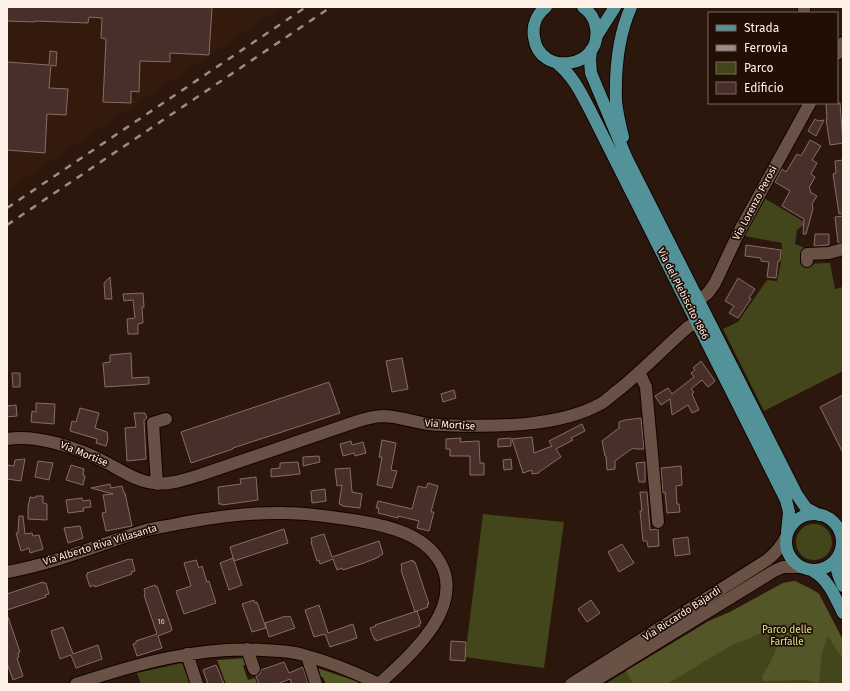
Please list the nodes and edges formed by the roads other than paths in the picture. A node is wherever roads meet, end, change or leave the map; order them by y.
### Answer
1 (546, 7) edge
2 (583, 7) edge
3 (615, 7) edge
4 (631, 7) edge
5 (536, 12) edge
6 (596, 37) junction
7 (591, 50) junction
8 (558, 63) junction
9 (809, 104) edge
10 (627, 159) junction
11 (843, 249) edge
12 (808, 261) dead end
13 (699, 300) junction
14 (697, 322) junction
15 (639, 372) junction
16 (166, 419) dead end
17 (7, 439) edge
18 (157, 484) junction
19 (819, 515) junction
20 (658, 522) dead end
21 (842, 532) edge
22 (787, 535) junction
23 (838, 557) junction
24 (800, 567) junction
25 (813, 571) junction
26 (7, 572) edge
27 (843, 586) edge
28 (843, 613) edge
29 (247, 649) junction
30 (187, 654) junction
31 (307, 656) junction
32 (254, 669) dead end
33 (91, 682) edge
34 (76, 684) edge
35 (197, 684) edge
36 (316, 684) edge
37 (379, 684) edge
38 (571, 684) edge
39 (590, 684) edge

1 - 5 main road
2 - 6 main road
3 - 6 main road
4 - 10 main road
5 - 8 main road, Via del Plebiscito 1866
6 - 7 main road
7 - 8 main road
7 - 10 main road, Via del Plebiscito 1866
8 - 14 main road, Via del Plebiscito 1866
9 - 13 street, Via Lorenzo Perosi
10 - 13 main road, Via del Plebiscito 1866
11 - 12 street
13 - 19 main road, Via del Plebiscito 1866
14 - 15 street, Via Mortise
14 - 22 main road, Via del Plebiscito 1866
15 - 18 street, Via Mortise
15 - 20 street
16 - 18 street
17 - 18 street, Via Mortise
19 - 21 main road
19 - 22 main road
21 - 23 main road
22 - 24 main road
22 - 38 street, Via Riccardo Bajardi
23 - 25 main road
23 - 27 main road
24 - 25 main road
24 - 39 street, Via Riccardo Bajardi
25 - 28 main road
26 - 37 street, Via Alberto Riva Villasanta
29 - 30 street
29 - 31 street
29 - 32 street
30 - 33 street
30 - 35 street
31 - 36 street
31 - 37 street
33 - 34 street

